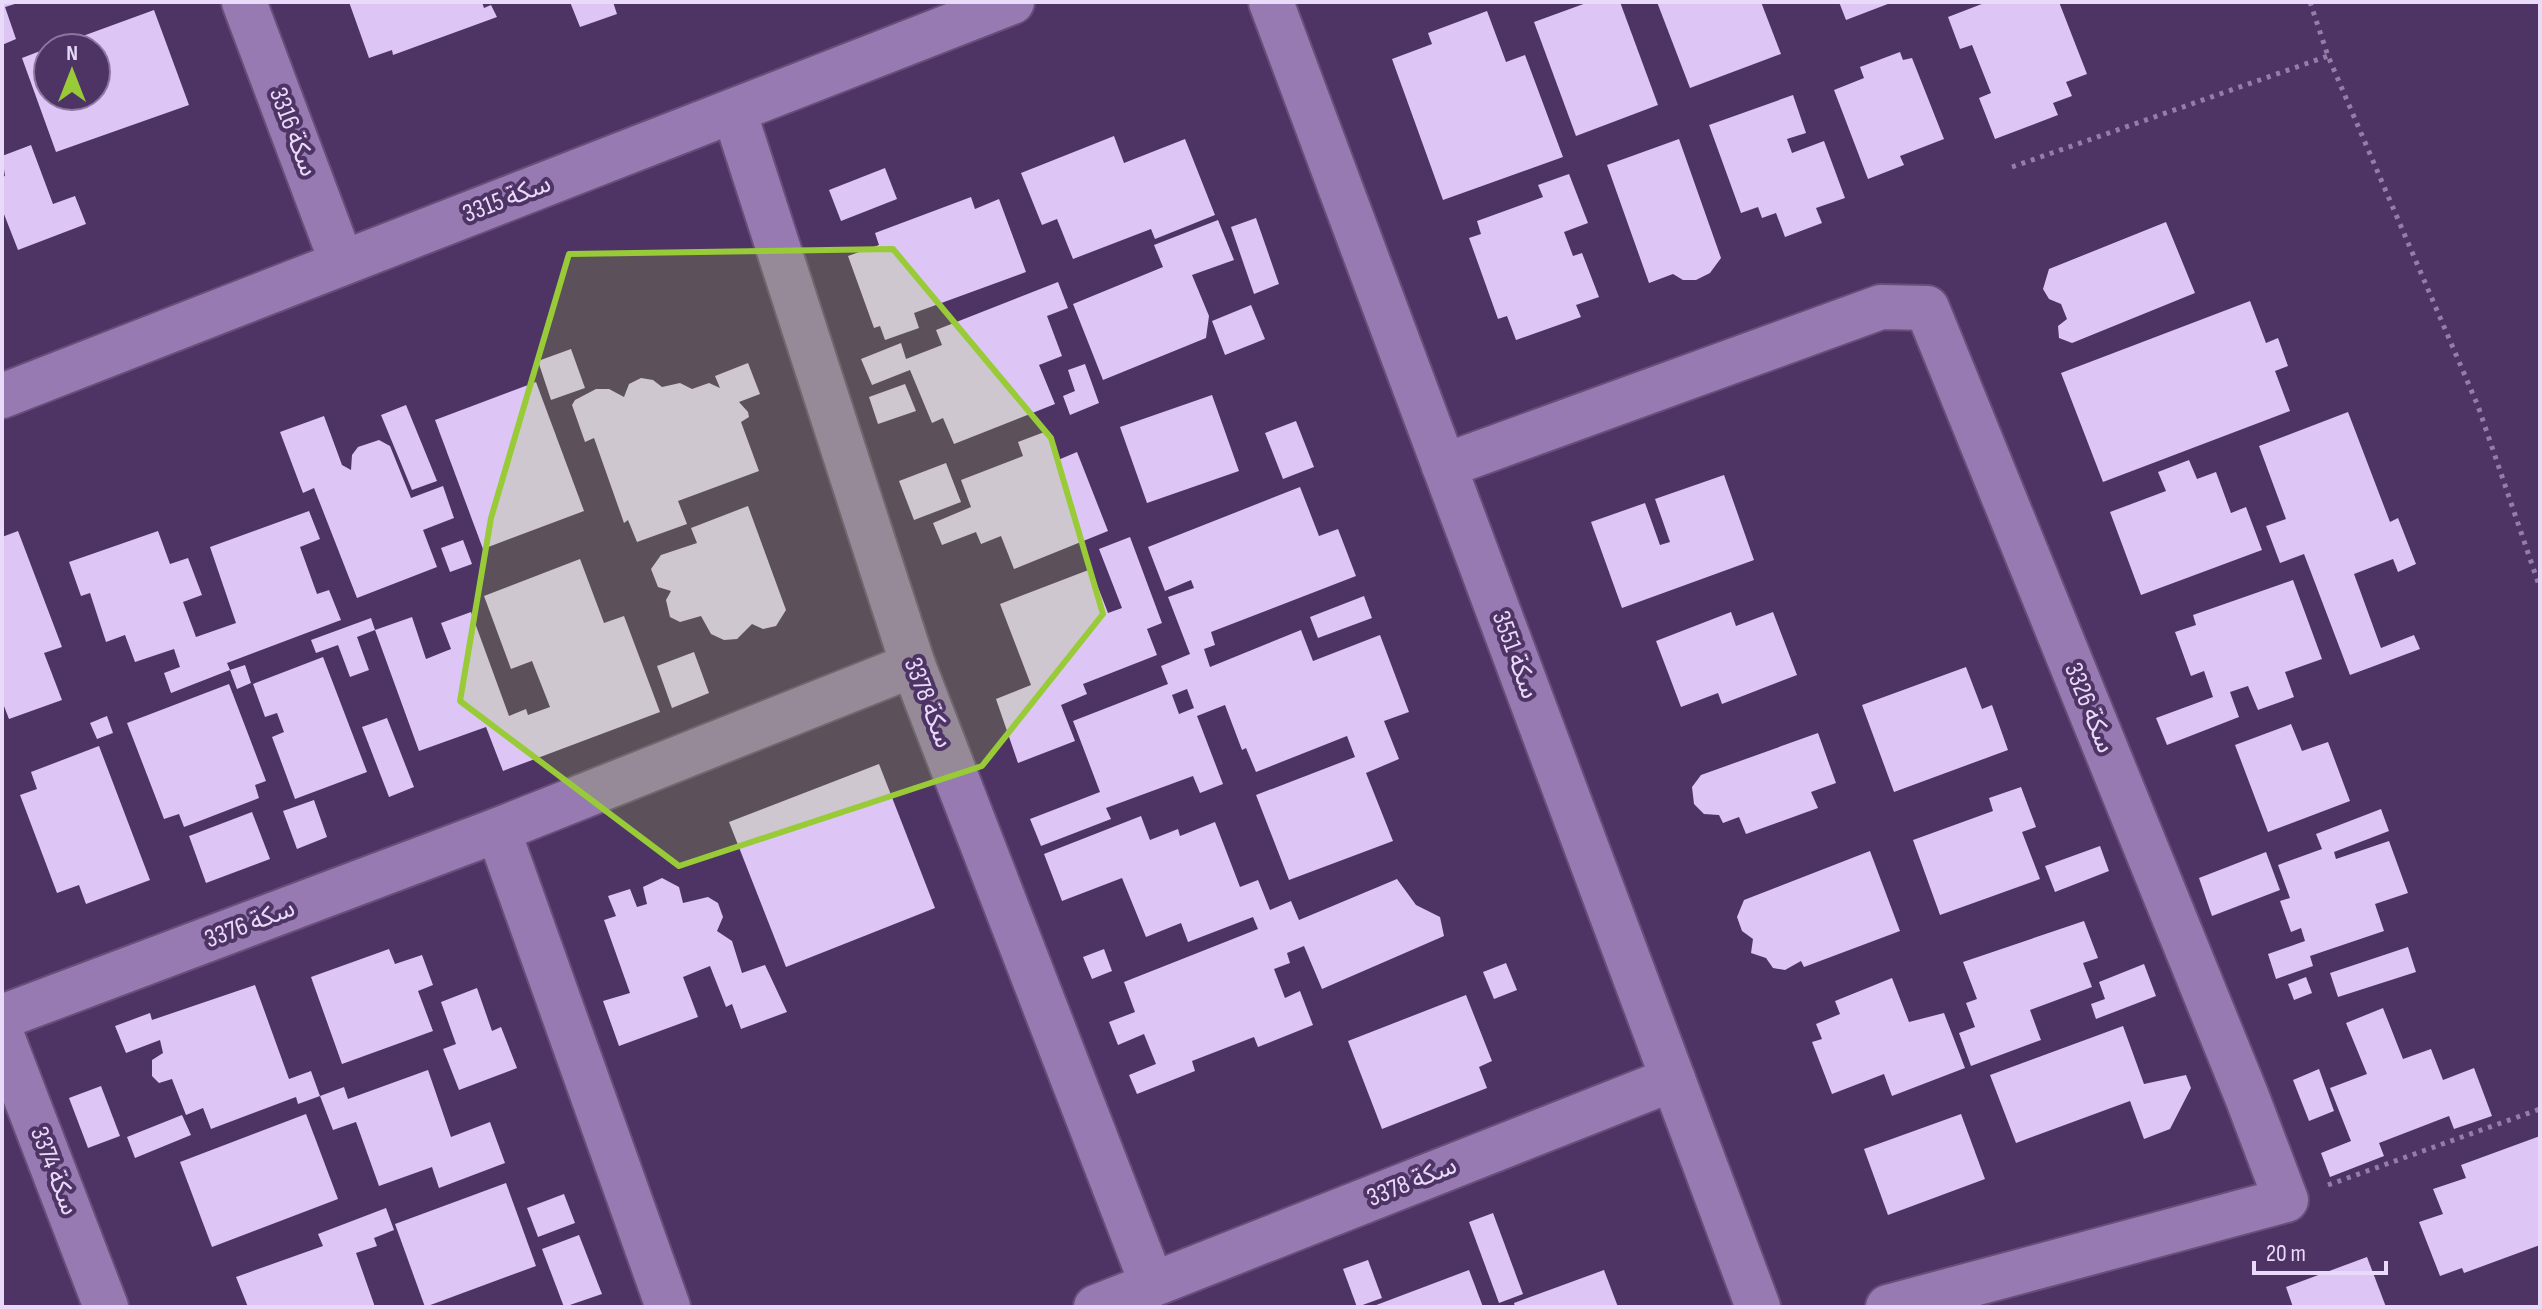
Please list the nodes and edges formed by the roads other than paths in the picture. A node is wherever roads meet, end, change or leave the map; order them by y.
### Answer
1 (244, 2) edge
2 (1012, 2) edge
3 (1271, 2) edge
4 (734, 111) junction
5 (342, 263) junction
6 (2, 396) edge
7 (1444, 466) junction
8 (913, 665) junction
9 (498, 830) junction
10 (2, 1017) edge
11 (2, 1036) edge
12 (1673, 1079) junction
13 (1152, 1284) junction
14 (106, 1307) edge
15 (668, 1307) edge
16 (1096, 1307) edge
17 (1758, 1307) edge
18 (1888, 1307) edge

1 - 5 street, سكة 3316
2 - 4 street, سكة 3315
3 - 7 street, سكة 3551
4 - 5 street, سكة 3315
4 - 8 street, سكة 3378
5 - 6 street, سكة 3315
7 - 12 street, سكة 3551
7 - 18 street, سكة 3326
8 - 9 street, سكة 3376
8 - 13 street, سكة 3378
9 - 10 street, سكة 3376
9 - 15 street
11 - 14 street, سكة 3374
12 - 13 street, سكة 3378
12 - 17 street, سكة 3551
13 - 16 street, سكة 3378

